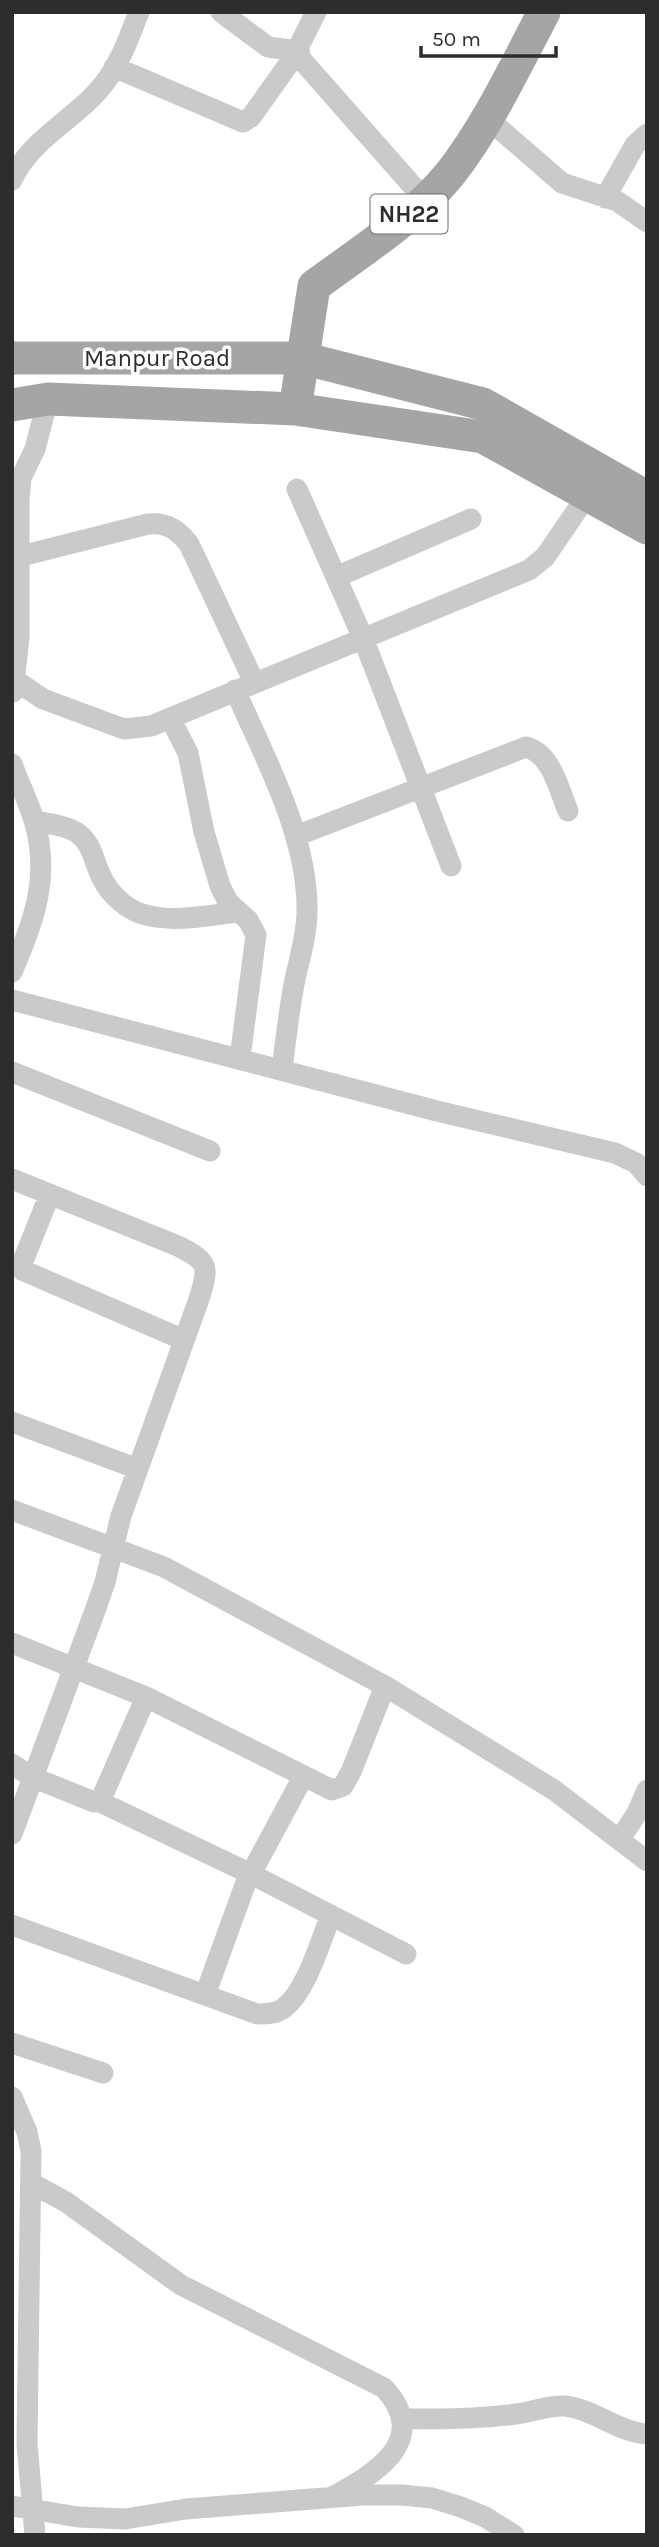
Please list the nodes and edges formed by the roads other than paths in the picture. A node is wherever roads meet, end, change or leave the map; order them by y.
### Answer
1 (139, 12) edge
2 (221, 12) edge
3 (316, 12) edge
4 (544, 12) edge
5 (298, 51) junction
6 (114, 67) junction
7 (487, 118) junction
8 (647, 134) edge
9 (12, 180) edge
10 (605, 198) junction
11 (425, 200) junction
12 (647, 222) edge
13 (12, 358) edge
14 (302, 358) junction
15 (48, 399) junction
16 (12, 405) edge
17 (295, 409) junction
18 (297, 489) dead end
19 (588, 494) junction
20 (647, 497) edge
21 (15, 500) edge
22 (471, 519) dead end
23 (647, 528) edge
24 (17, 557) junction
25 (336, 577) junction
26 (363, 638) junction
27 (245, 686) junction
28 (14, 687) edge
29 (170, 718) junction
30 (12, 764) edge
31 (420, 786) junction
32 (568, 811) dead end
33 (34, 821) junction
34 (296, 836) junction
35 (451, 866) dead end
36 (238, 912) junction
37 (12, 972) edge
38 (12, 1000) edge
39 (240, 1058) junction
40 (282, 1069) junction
41 (12, 1072) edge
42 (209, 1151) dead end
43 (647, 1176) edge
44 (12, 1179) edge
45 (50, 1194) junction
46 (17, 1258) edge
47 (184, 1340) junction
48 (12, 1422) edge
49 (138, 1469) junction
50 (12, 1510) edge
51 (112, 1546) junction
52 (12, 1643) edge
53 (73, 1667) junction
54 (384, 1686) junction
55 (146, 1697) junction
56 (12, 1764) edge
57 (32, 1777) junction
58 (303, 1777) junction
59 (647, 1790) edge
60 (98, 1801) junction
61 (12, 1833) edge
62 (620, 1839) junction
63 (647, 1861) edge
64 (251, 1874) junction
65 (331, 1915) junction
66 (12, 1924) edge
67 (406, 1954) dead end
68 (205, 1995) junction
69 (12, 2043) edge
70 (103, 2073) dead end
71 (12, 2097) edge
72 (31, 2183) junction
73 (401, 2419) junction
74 (647, 2434) edge
75 (332, 2497) junction
76 (23, 2509) edge
77 (35, 2535) edge
78 (514, 2535) edge

1 - 6 street
2 - 5 street
3 - 5 street
4 - 7 main road, NH22
5 - 6 street
5 - 11 street
6 - 9 street
7 - 10 street
7 - 11 main road, NH22
8 - 10 street
10 - 12 street
11 - 14 main road, NH22
13 - 14 main road, Manpur Road
14 - 17 main road, NH22
14 - 20 main road, Manpur Road
15 - 16 main road, Manpur Road
15 - 17 main road, Manpur Road
15 - 21 street
17 - 19 main road, Manpur Road
18 - 25 street
19 - 23 main road, Manpur Road
19 - 26 street
21 - 24 street
22 - 25 street
24 - 27 street
24 - 28 street
25 - 26 street
26 - 27 street
26 - 31 street
27 - 29 street
27 - 34 street
28 - 29 street
29 - 36 street
30 - 33 street
31 - 32 street
31 - 34 street
31 - 35 street
33 - 36 street
33 - 37 street
34 - 40 street
36 - 39 street
38 - 39 street
39 - 40 street
40 - 43 street
41 - 42 street
44 - 45 street
45 - 46 street
45 - 47 street
46 - 47 street
47 - 49 street
48 - 49 street
49 - 51 street
50 - 51 street
51 - 53 street
51 - 54 street
52 - 53 street
53 - 55 street
53 - 57 street
54 - 58 street
54 - 62 street
55 - 58 street
55 - 60 street
56 - 57 street
57 - 60 street
57 - 61 street
58 - 64 street
59 - 62 street
60 - 64 street
62 - 63 street
64 - 65 street
64 - 68 street
65 - 67 street
65 - 68 street
66 - 68 street
69 - 70 street
71 - 72 street
72 - 73 street
72 - 76 street
73 - 74 street
73 - 75 street
75 - 76 street
75 - 78 street
76 - 77 street

